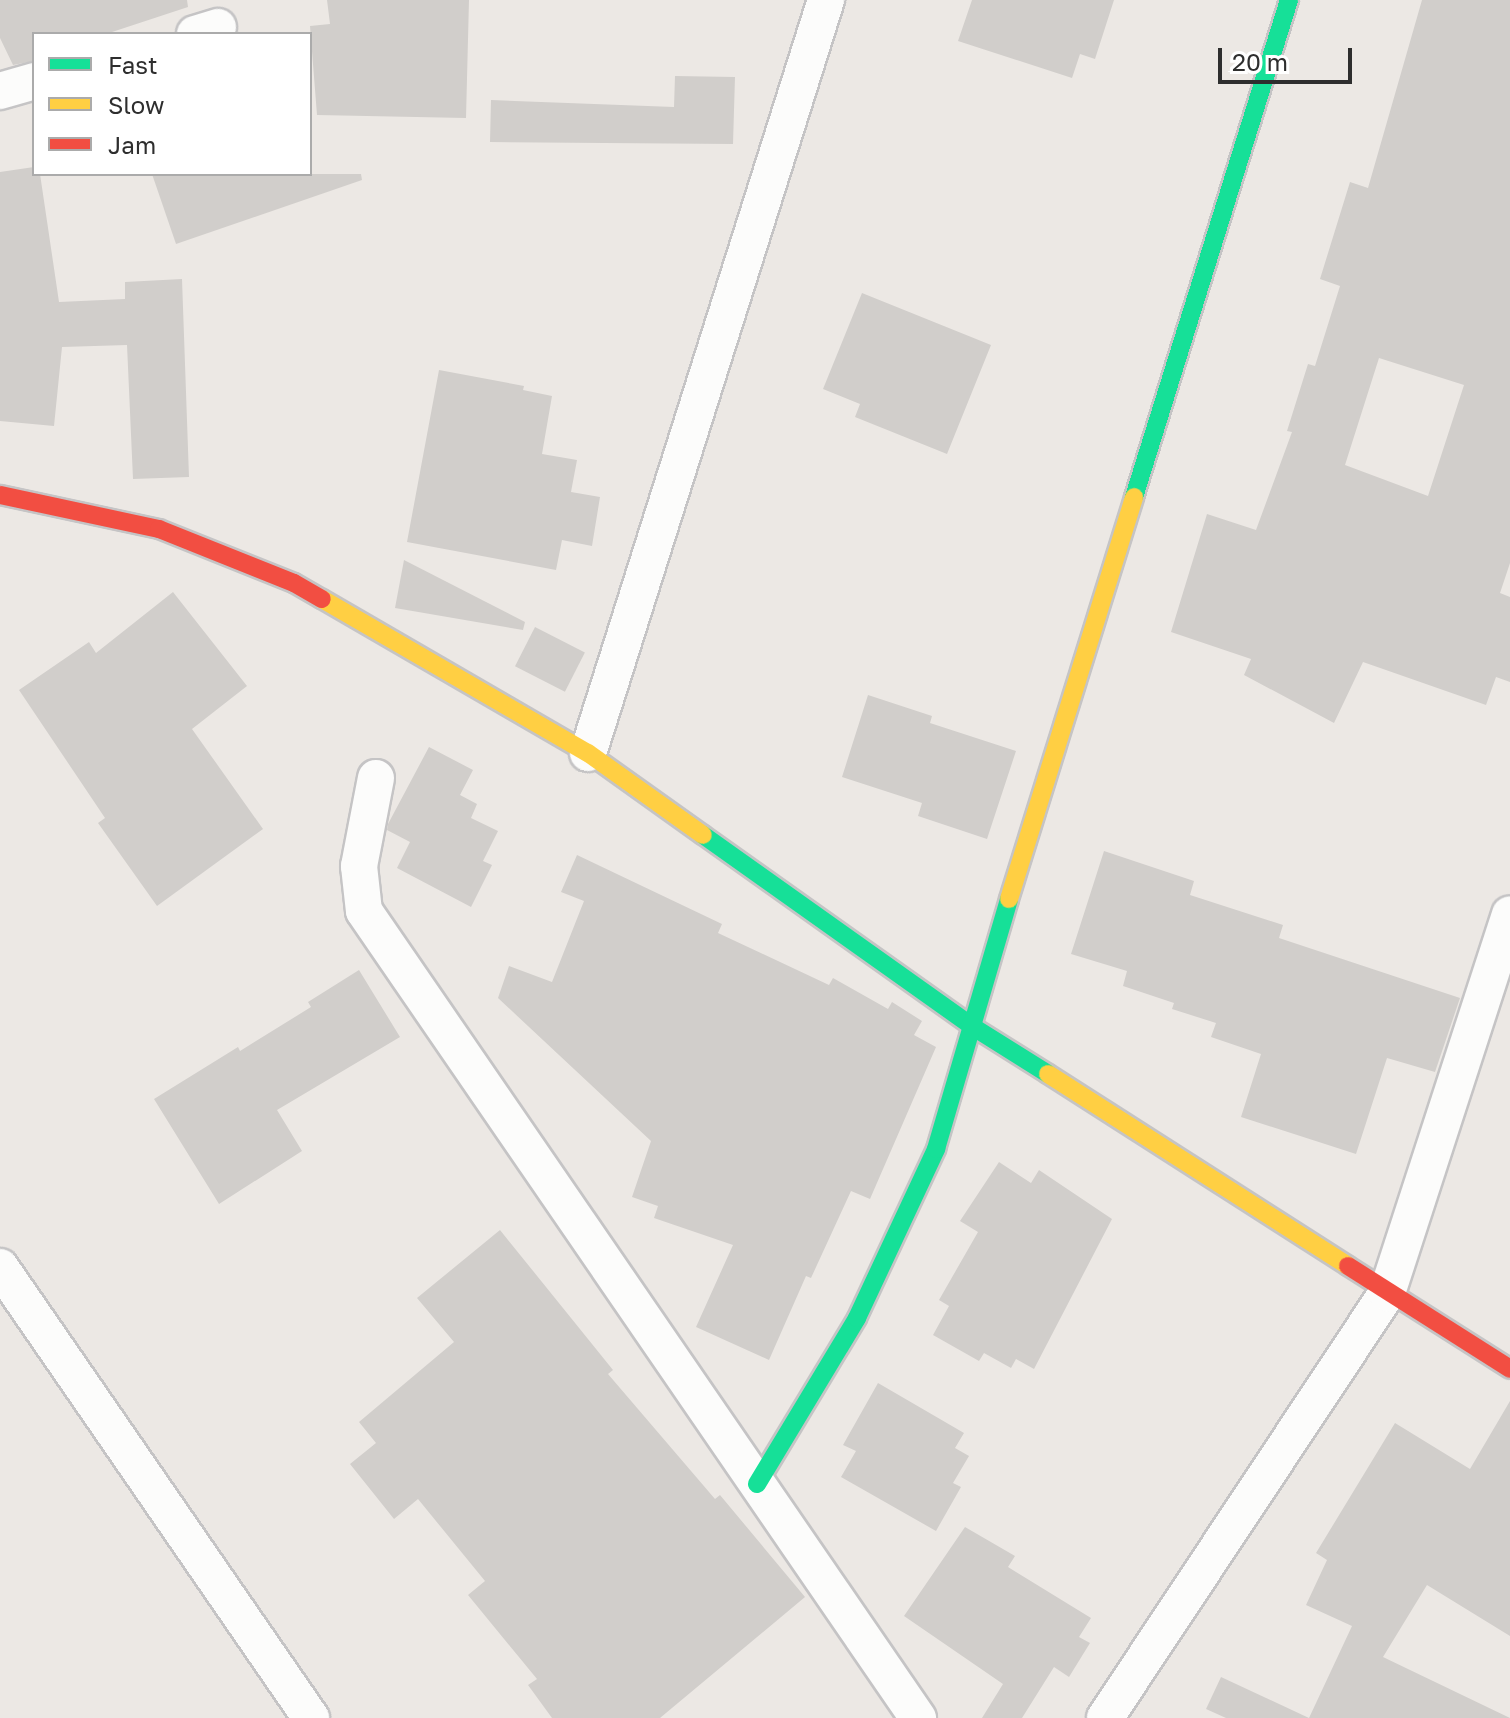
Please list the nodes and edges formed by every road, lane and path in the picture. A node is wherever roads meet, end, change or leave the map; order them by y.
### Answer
1 (826, 0) edge
2 (1289, 0) edge
3 (32, 82) edge
4 (0, 91) edge
5 (0, 495) edge
6 (588, 753) junction
7 (376, 778) dead end
8 (1510, 915) edge
9 (970, 1025) junction
10 (0, 1267) edge
11 (1387, 1293) junction
12 (1510, 1369) edge
13 (757, 1484) junction
14 (311, 1718) edge
15 (918, 1718) edge
16 (1105, 1718) edge

1 - 6 street
2 - 9 street
3 - 4 street
5 - 6 street
6 - 9 street
7 - 13 street
8 - 11 street
9 - 11 street
9 - 13 street
10 - 14 street
11 - 12 street
11 - 16 street
13 - 15 street

